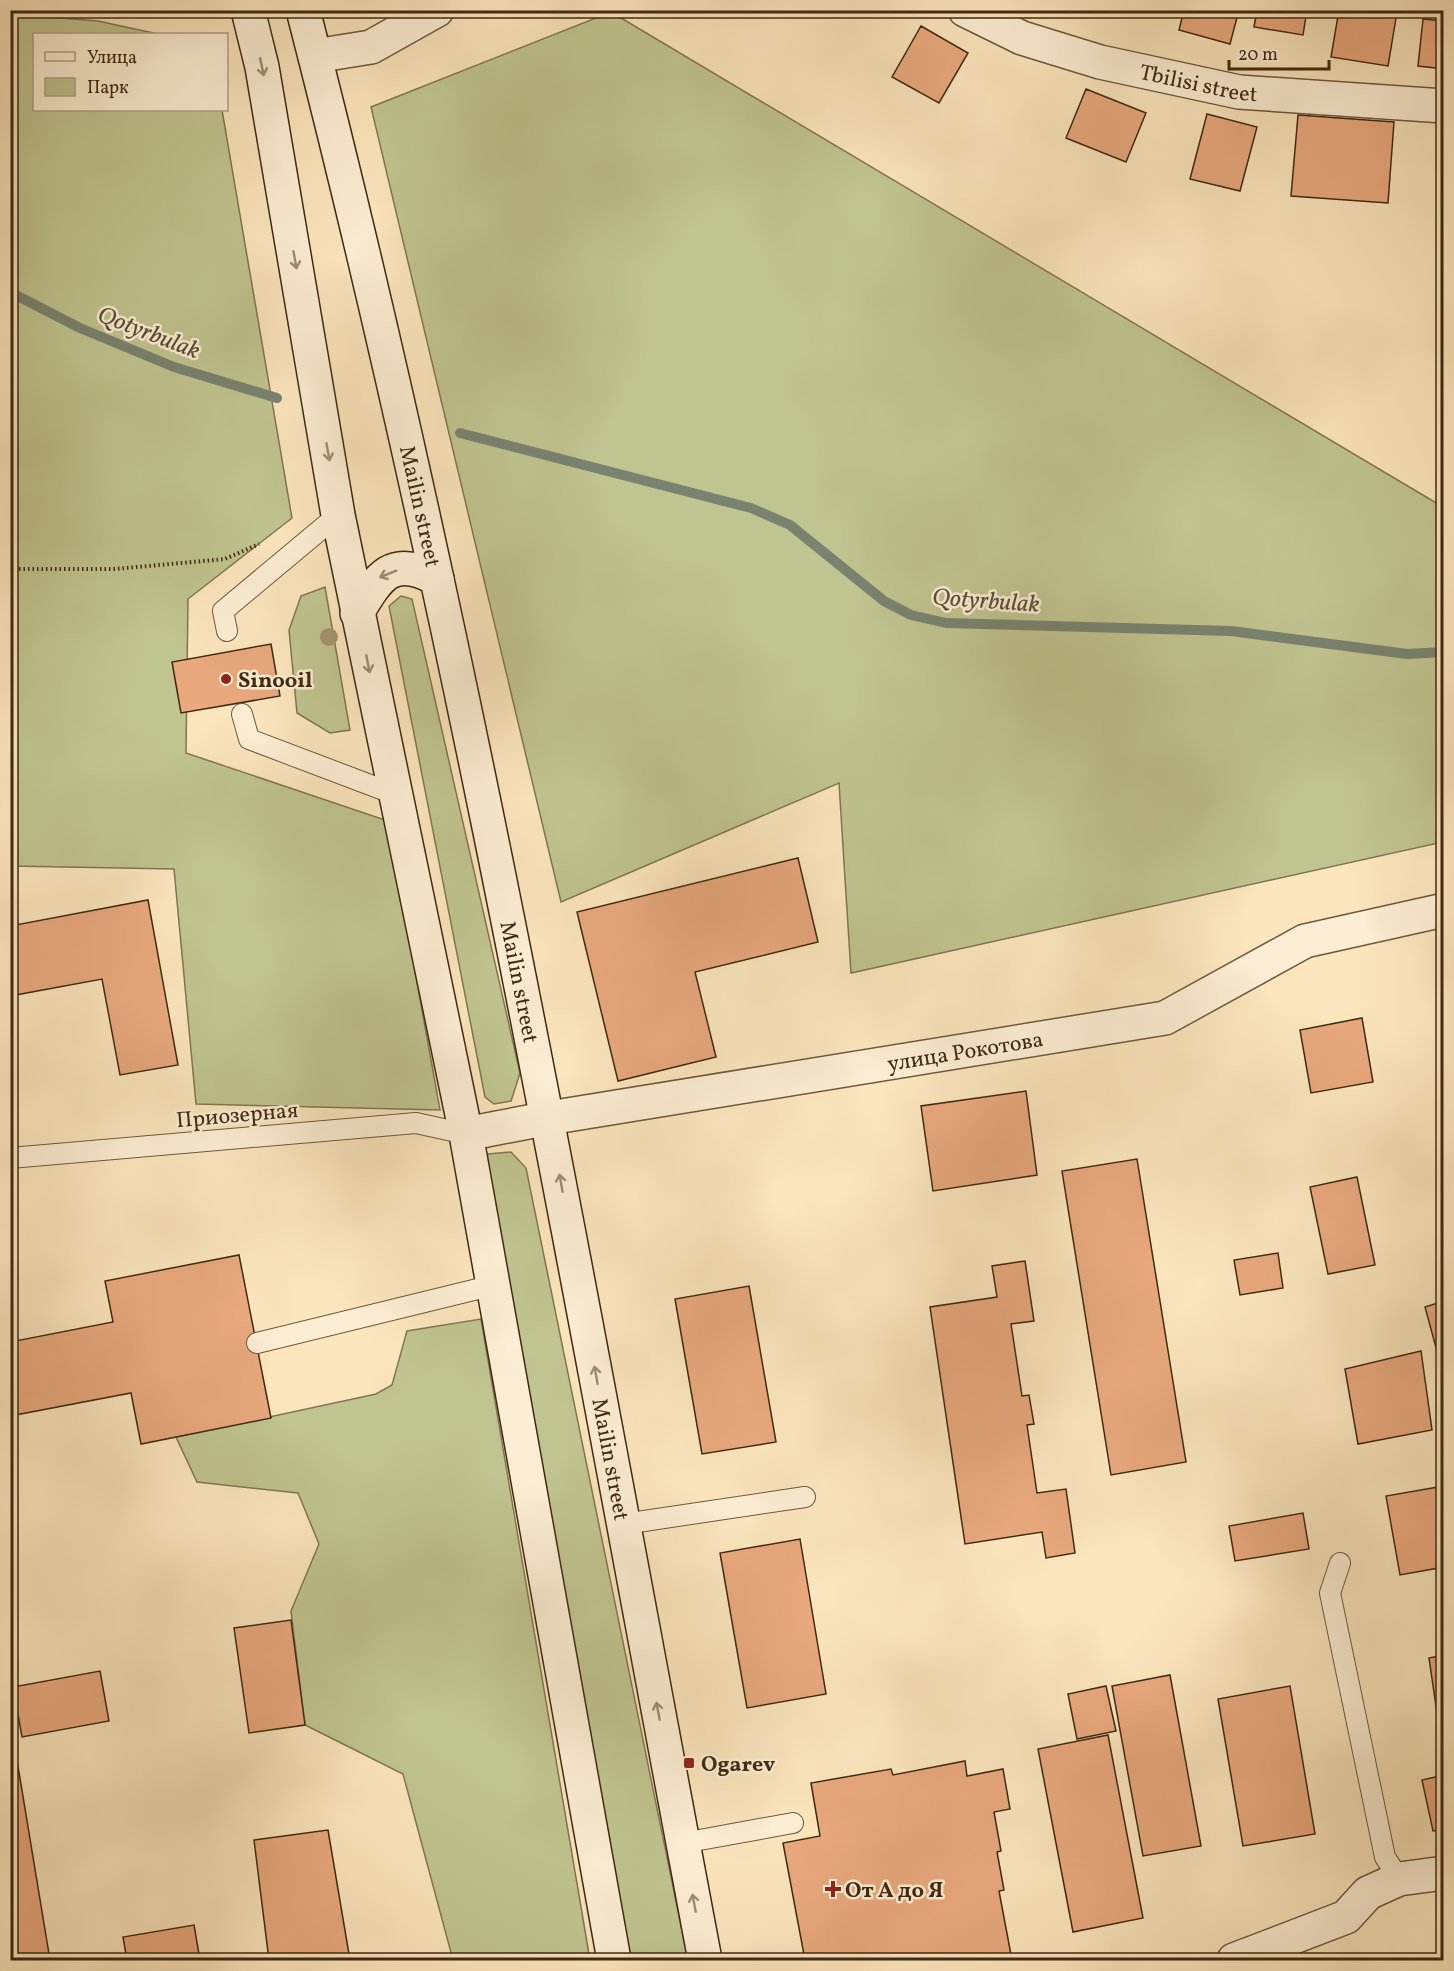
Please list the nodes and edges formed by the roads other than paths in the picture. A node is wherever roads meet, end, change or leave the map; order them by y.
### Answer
1 (248, 10) edge
2 (303, 10) edge
3 (437, 10) edge
4 (965, 10) edge
5 (315, 56) junction
6 (1443, 106) edge
7 (338, 515) junction
8 (437, 579) junction
9 (357, 613) junction
10 (227, 631) dead end
11 (243, 714) dead end
12 (394, 794) junction
13 (1443, 910) edge
14 (549, 1118) junction
15 (466, 1134) junction
16 (10, 1158) edge
17 (494, 1285) junction
18 (257, 1343) dead end
19 (805, 1497) dead end
20 (624, 1524) junction
21 (1340, 1563) dead end
22 (793, 1823) dead end
23 (683, 1843) junction
24 (1443, 1873) edge
25 (1399, 1879) junction
26 (614, 1960) edge
27 (705, 1960) edge
28 (1234, 1960) edge

1 -> 7 main road
2 - 5 main road, Mailin street
3 - 5 main road
4 - 6 main road, Tbilisi street
5 - 8 main road, Mailin street
7 - 9 main road
7 - 10 lane
8 -> 9 main road
8 - 14 main road, Mailin street
9 -> 12 main road
11 - 12 lane
12 - 15 main road
13 - 14 main road, улица Рокотова
14 - 15 main road, улица Рокотова
20 -> 14 main road, Mailin street
15 - 16 lane, Приозерная
15 - 17 main road
17 - 18 lane
17 - 26 main road
19 - 20 lane
23 -> 20 main road, Mailin street
21 - 25 lane
22 - 23 lane
27 -> 23 main road, Mailin street
24 - 25 main road
25 - 28 main road

